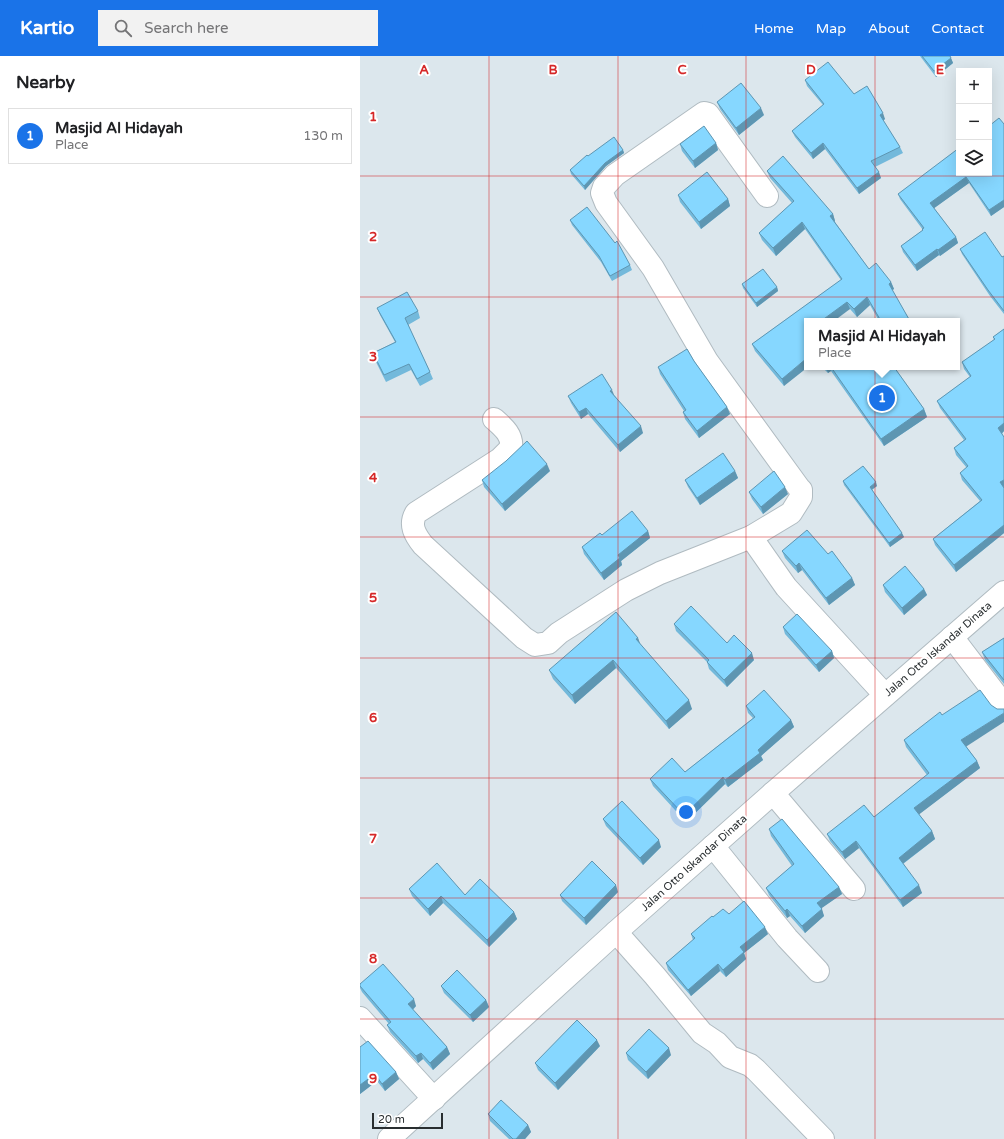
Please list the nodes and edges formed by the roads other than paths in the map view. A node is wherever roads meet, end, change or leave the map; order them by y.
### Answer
1 (767, 196) dead end
2 (494, 419) dead end
3 (751, 537) junction
4 (1004, 592) edge
5 (952, 637) junction
6 (885, 695) junction
7 (1004, 704) edge
8 (773, 793) junction
9 (713, 846) junction
10 (854, 889) dead end
11 (616, 932) junction
12 (818, 971) dead end
13 (360, 1018) edge
14 (434, 1100) junction
15 (389, 1139) edge
16 (823, 1139) edge

1 - 3 street
2 - 3 street
3 - 6 street
4 - 5 street, Jalan Otto Iskandar Dinata
5 - 6 street, Jalan Otto Iskandar Dinata
5 - 7 street
6 - 8 street, Jalan Otto Iskandar Dinata
8 - 9 street, Jalan Otto Iskandar Dinata
8 - 10 street
9 - 11 street, Jalan Otto Iskandar Dinata
9 - 12 street
11 - 14 street, Jalan Otto Iskandar Dinata
11 - 16 street
13 - 14 street
14 - 15 street, Jalan Otto Iskandar Dinata

